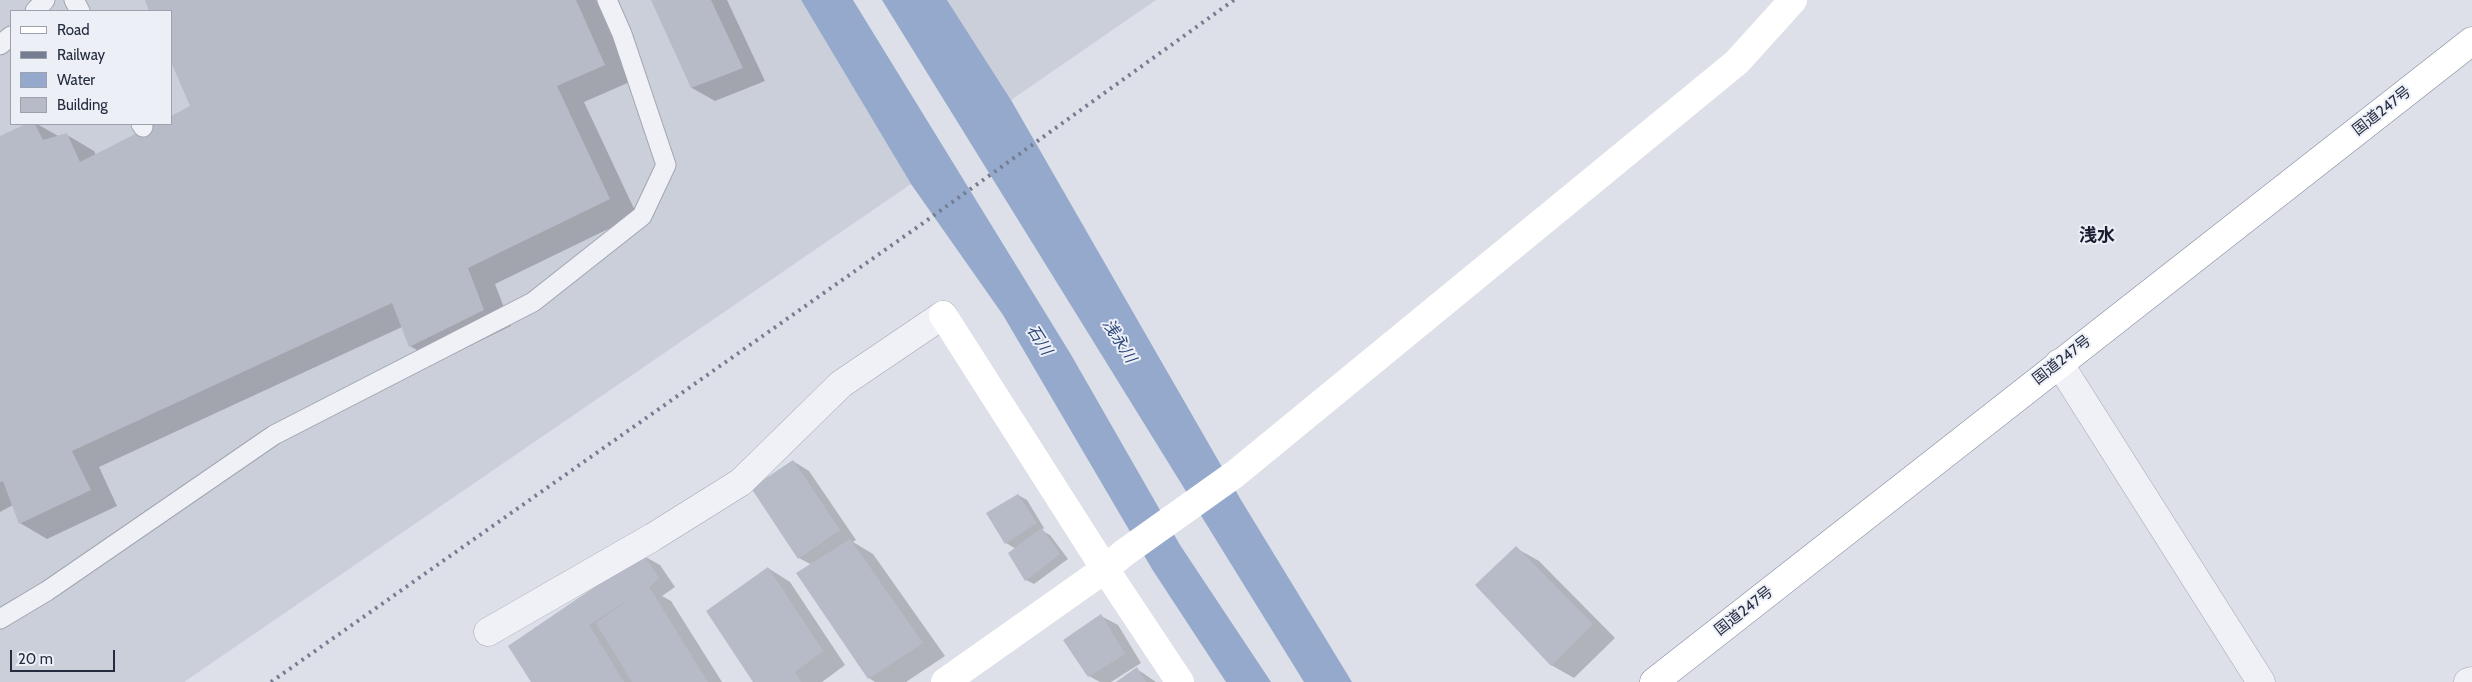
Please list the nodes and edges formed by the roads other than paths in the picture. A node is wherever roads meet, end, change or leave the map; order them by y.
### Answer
1 (45, 0) edge
2 (607, 0) edge
3 (1793, 0) edge
4 (36, 10) edge
5 (10, 37) edge
6 (2472, 40) edge
7 (0, 45) edge
8 (943, 314) joint
9 (2059, 363) junction
10 (1115, 561) junction
11 (0, 619) edge
12 (488, 632) dead end
13 (944, 682) edge
14 (1180, 682) edge
15 (1654, 682) edge
16 (2262, 682) edge

1 - 4 lane
2 - 11 lane
3 - 10 main road
5 - 7 lane
6 - 9 main road, 国道247号
8 - 10 main road
8 - 12 street
9 - 15 main road, 国道247号
9 - 16 street
10 - 13 main road
10 - 14 main road

